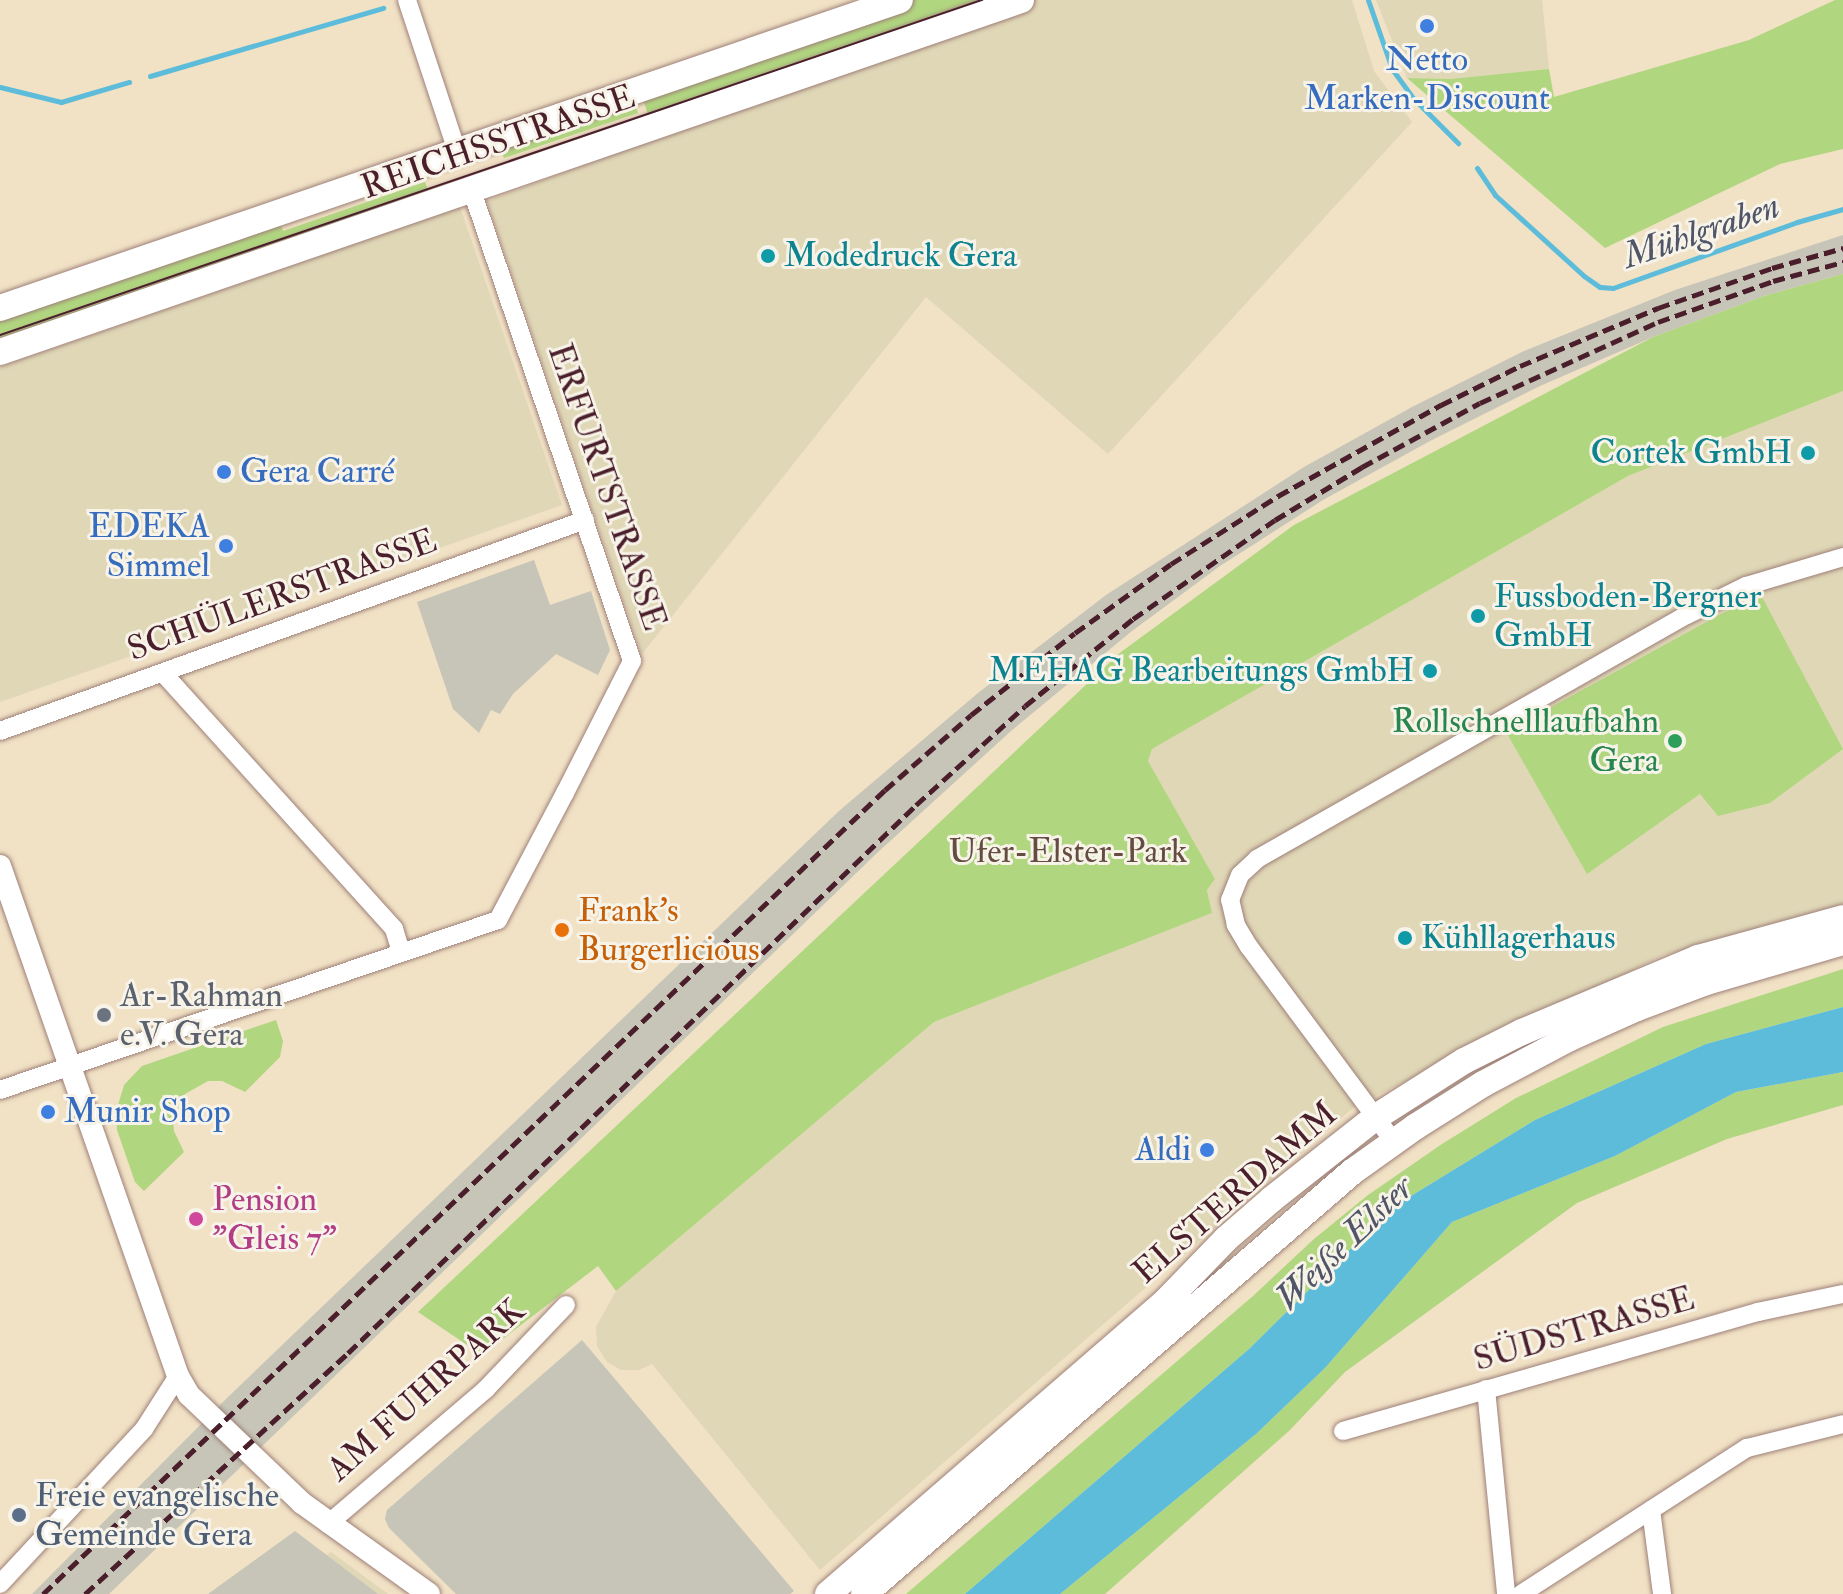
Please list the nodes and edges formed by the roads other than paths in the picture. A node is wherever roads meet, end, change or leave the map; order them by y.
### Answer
1 (407, 0) edge
2 (900, 0) edge
3 (1021, 0) edge
4 (457, 151) junction
5 (471, 188) junction
6 (0, 308) edge
7 (0, 352) edge
8 (585, 520) junction
9 (1843, 557) edge
10 (163, 673) junction
11 (0, 731) edge
12 (0, 866) edge
13 (1843, 918) edge
14 (1843, 942) edge
15 (401, 952) junction
16 (72, 1065) junction
17 (0, 1090) edge
18 (1376, 1117) junction
19 (1394, 1142) junction
20 (1843, 1294) edge
21 (566, 1305) dead end
22 (178, 1376) junction
23 (1486, 1389) junction
24 (1843, 1424) edge
25 (1343, 1431) dead end
26 (1651, 1510) junction
27 (328, 1524) junction
28 (0, 1584) edge
29 (429, 1594) edge
30 (828, 1594) edge
31 (864, 1594) edge
32 (1506, 1594) edge
33 (1521, 1594) edge
34 (1662, 1594) edge

1 - 4 street
2 - 4 main road, REICHSSTRASSE
3 - 5 main road, REICHSSTRASSE
4 - 5 main road
4 - 6 main road, REICHSSTRASSE
5 - 7 main road, REICHSSTRASSE
5 - 8 street, ERFURTSTRASSE
8 - 10 street, SCHÜLERSTRASSE
8 - 15 street, ERFURTSTRASSE
9 - 18 street
10 - 11 street, SCHÜLERSTRASSE
10 - 15 street
12 - 16 street, AM FUHRPARK
13 - 18 main road, ELSTERDAMM
14 - 19 main road, ELSTERDAMM
15 - 16 street, ERFURTSTRASSE
16 - 17 street, ERFURTSTRASSE
16 - 22 street, AM FUHRPARK
18 - 19 street
18 - 30 main road, ELSTERDAMM
19 - 31 main road, ELSTERDAMM
20 - 23 street, SÜDSTRASSE
21 - 27 street, AM FUHRPARK
22 - 27 street, AM FUHRPARK
22 - 28 street
23 - 25 street, SÜDSTRASSE
23 - 32 street
24 - 26 street
26 - 33 street
26 - 34 street
27 - 29 street, AM FUHRPARK

